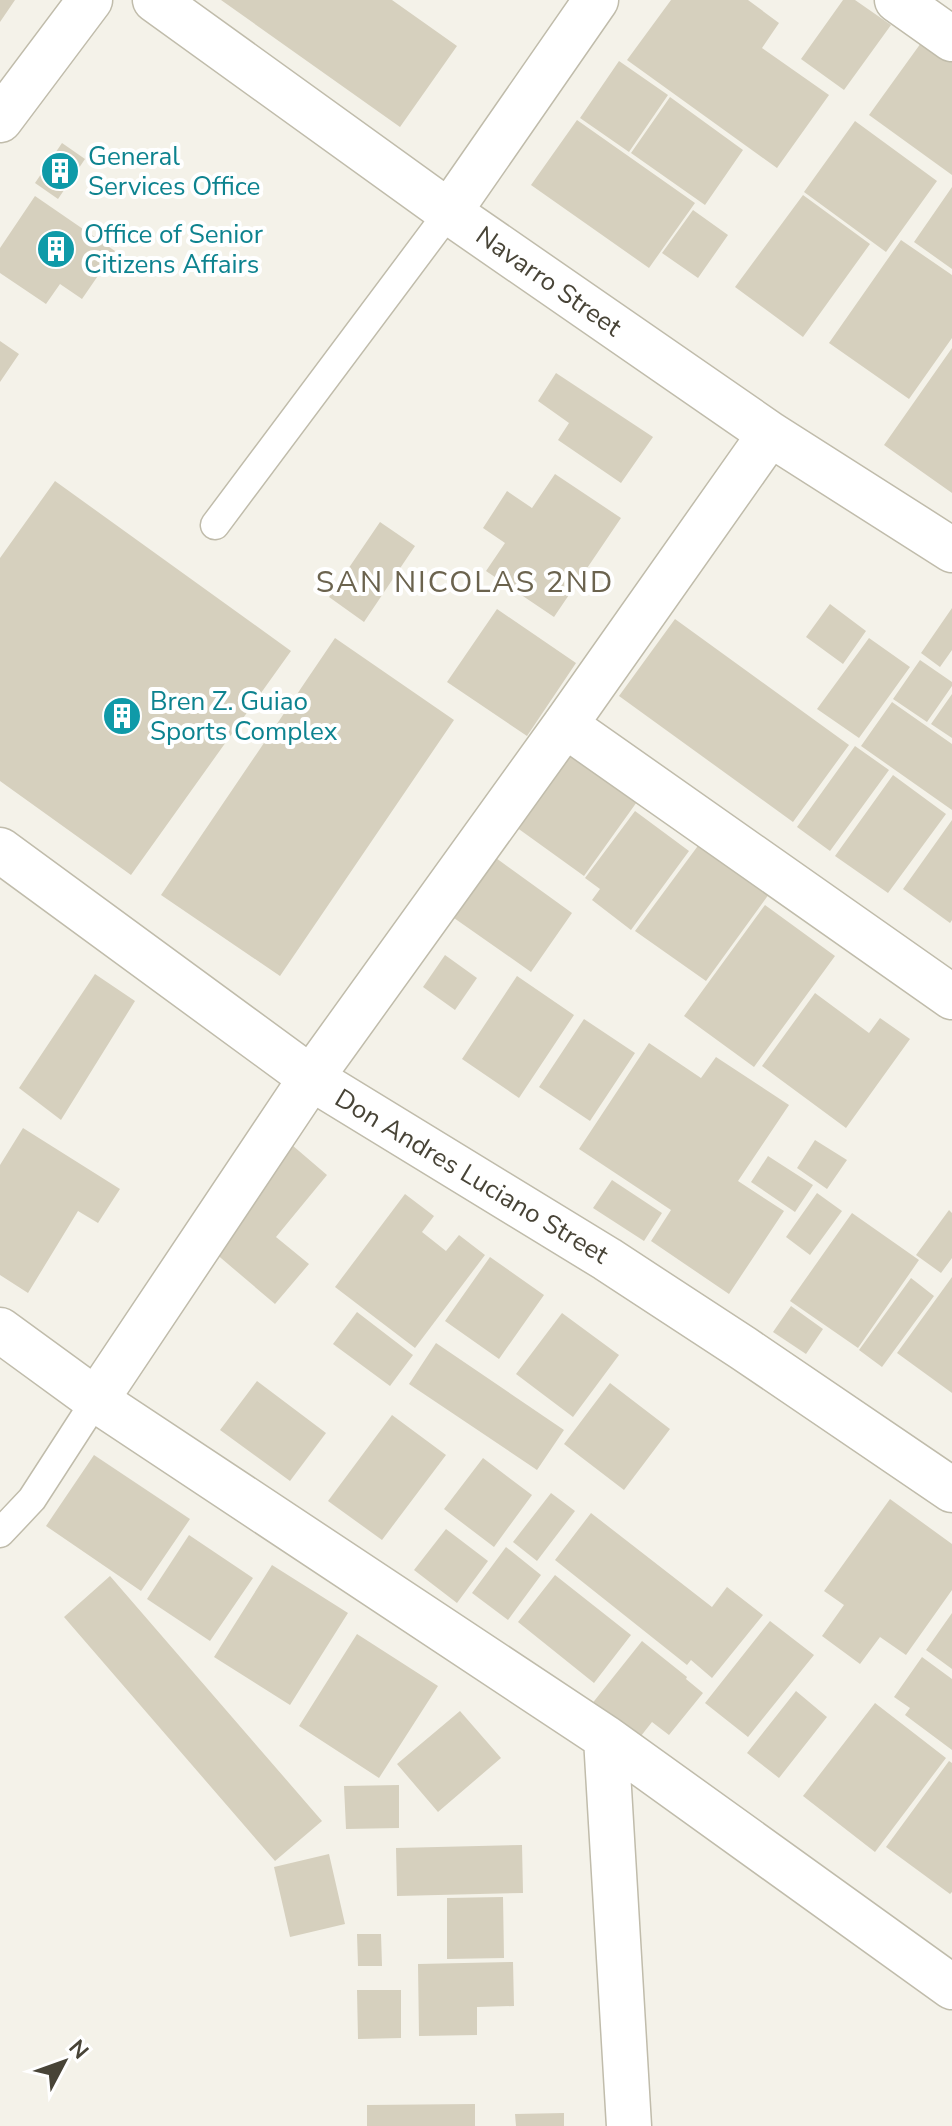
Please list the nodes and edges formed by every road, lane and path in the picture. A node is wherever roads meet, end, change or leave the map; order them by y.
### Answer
1 (90, 0) edge
2 (155, 0) edge
3 (596, 0) edge
4 (897, 0) edge
5 (952, 39) edge
6 (0, 120) edge
7 (449, 212) junction
8 (770, 434) junction
9 (215, 525) dead end
10 (952, 550) edge
11 (565, 725) junction
12 (0, 850) edge
13 (952, 997) edge
14 (311, 1078) junction
15 (0, 1330) edge
16 (96, 1400) junction
17 (952, 1490) edge
18 (0, 1533) edge
19 (606, 1738) junction
20 (952, 1987) edge
21 (629, 2126) edge

1 - 6 street
2 - 7 street, Navarro Street
3 - 7 street
4 - 5 street
7 - 8 street, Navarro Street
7 - 9 lane
8 - 10 street, Navarro Street
8 - 11 street
11 - 13 street
11 - 14 street
12 - 14 street, Don Andres Luciano Street
14 - 16 street
14 - 17 street, Don Andres Luciano Street
15 - 16 street
16 - 18 lane
16 - 19 street
19 - 20 street
19 - 21 street

